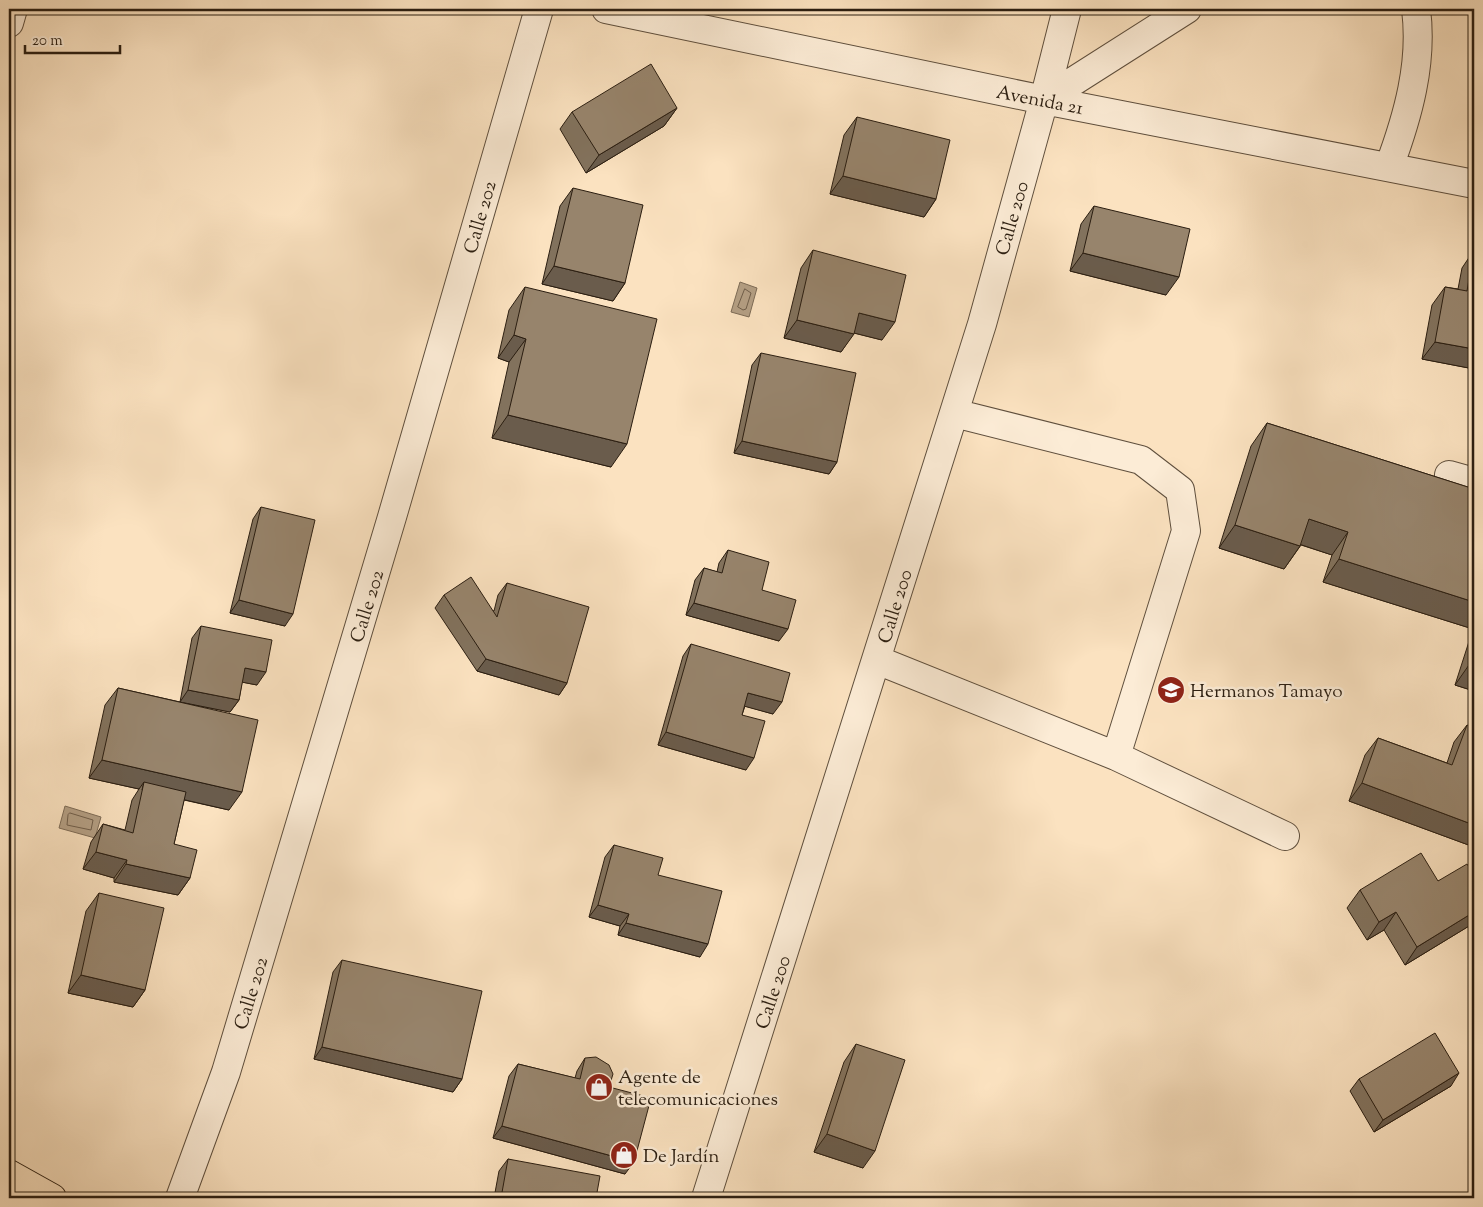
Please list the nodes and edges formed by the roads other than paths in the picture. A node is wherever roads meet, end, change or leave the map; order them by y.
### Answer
1 (13, 9) edge
2 (538, 9) edge
3 (606, 9) edge
4 (1067, 9) edge
5 (1188, 9) edge
6 (1416, 9) edge
7 (9, 23) edge
8 (1044, 100) junction
9 (1389, 167) junction
10 (1474, 184) edge
11 (954, 413) junction
12 (877, 660) junction
13 (1116, 756) junction
14 (1285, 836) dead end
15 (9, 1174) edge
16 (52, 1198) edge
17 (180, 1198) edge
18 (706, 1198) edge

1 - 7 street
2 - 17 street, Calle 202
3 - 8 street, Avenida 21
4 - 8 street, Calle 200
5 - 8 street
6 - 9 street
8 - 9 street, Avenida 21
8 - 11 street, Calle 200
9 - 10 street, Avenida 21
11 - 12 street, Calle 200
11 - 13 street
12 - 13 street
12 - 18 street, Calle 200
13 - 14 street
15 - 16 main road

